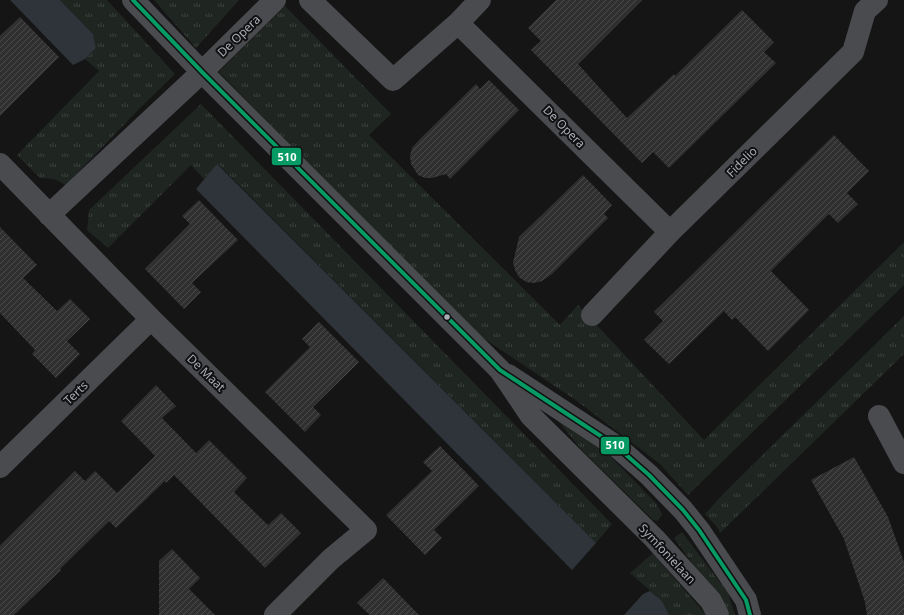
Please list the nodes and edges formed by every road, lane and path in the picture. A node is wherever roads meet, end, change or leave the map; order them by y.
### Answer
1 (133, 0) edge
2 (276, 0) edge
3 (310, 0) edge
4 (480, 0) edge
5 (877, 0) edge
6 (458, 23) junction
7 (202, 72) junction
8 (0, 164) edge
9 (49, 215) junction
10 (670, 232) junction
11 (592, 315) dead end
12 (151, 319) junction
13 (500, 370) junction
14 (879, 416) dead end
15 (904, 463) edge
16 (0, 467) edge
17 (275, 615) edge
18 (718, 615) edge
19 (750, 615) edge

1 - 7 street, Symfonielaan
2 - 7 street, De Opera
3 - 6 street
4 - 6 street
5 - 10 street, Fidelio
6 - 10 street, De Opera
7 - 9 street
7 - 13 street, Symfonielaan
8 - 9 street, De Maat
9 - 12 street, De Maat
10 - 11 street, Fidelio
12 - 16 street, Terts
12 - 17 street, De Maat
13 - 18 street, Symfonielaan
13 - 19 street, Symfonielaan
14 - 15 street

